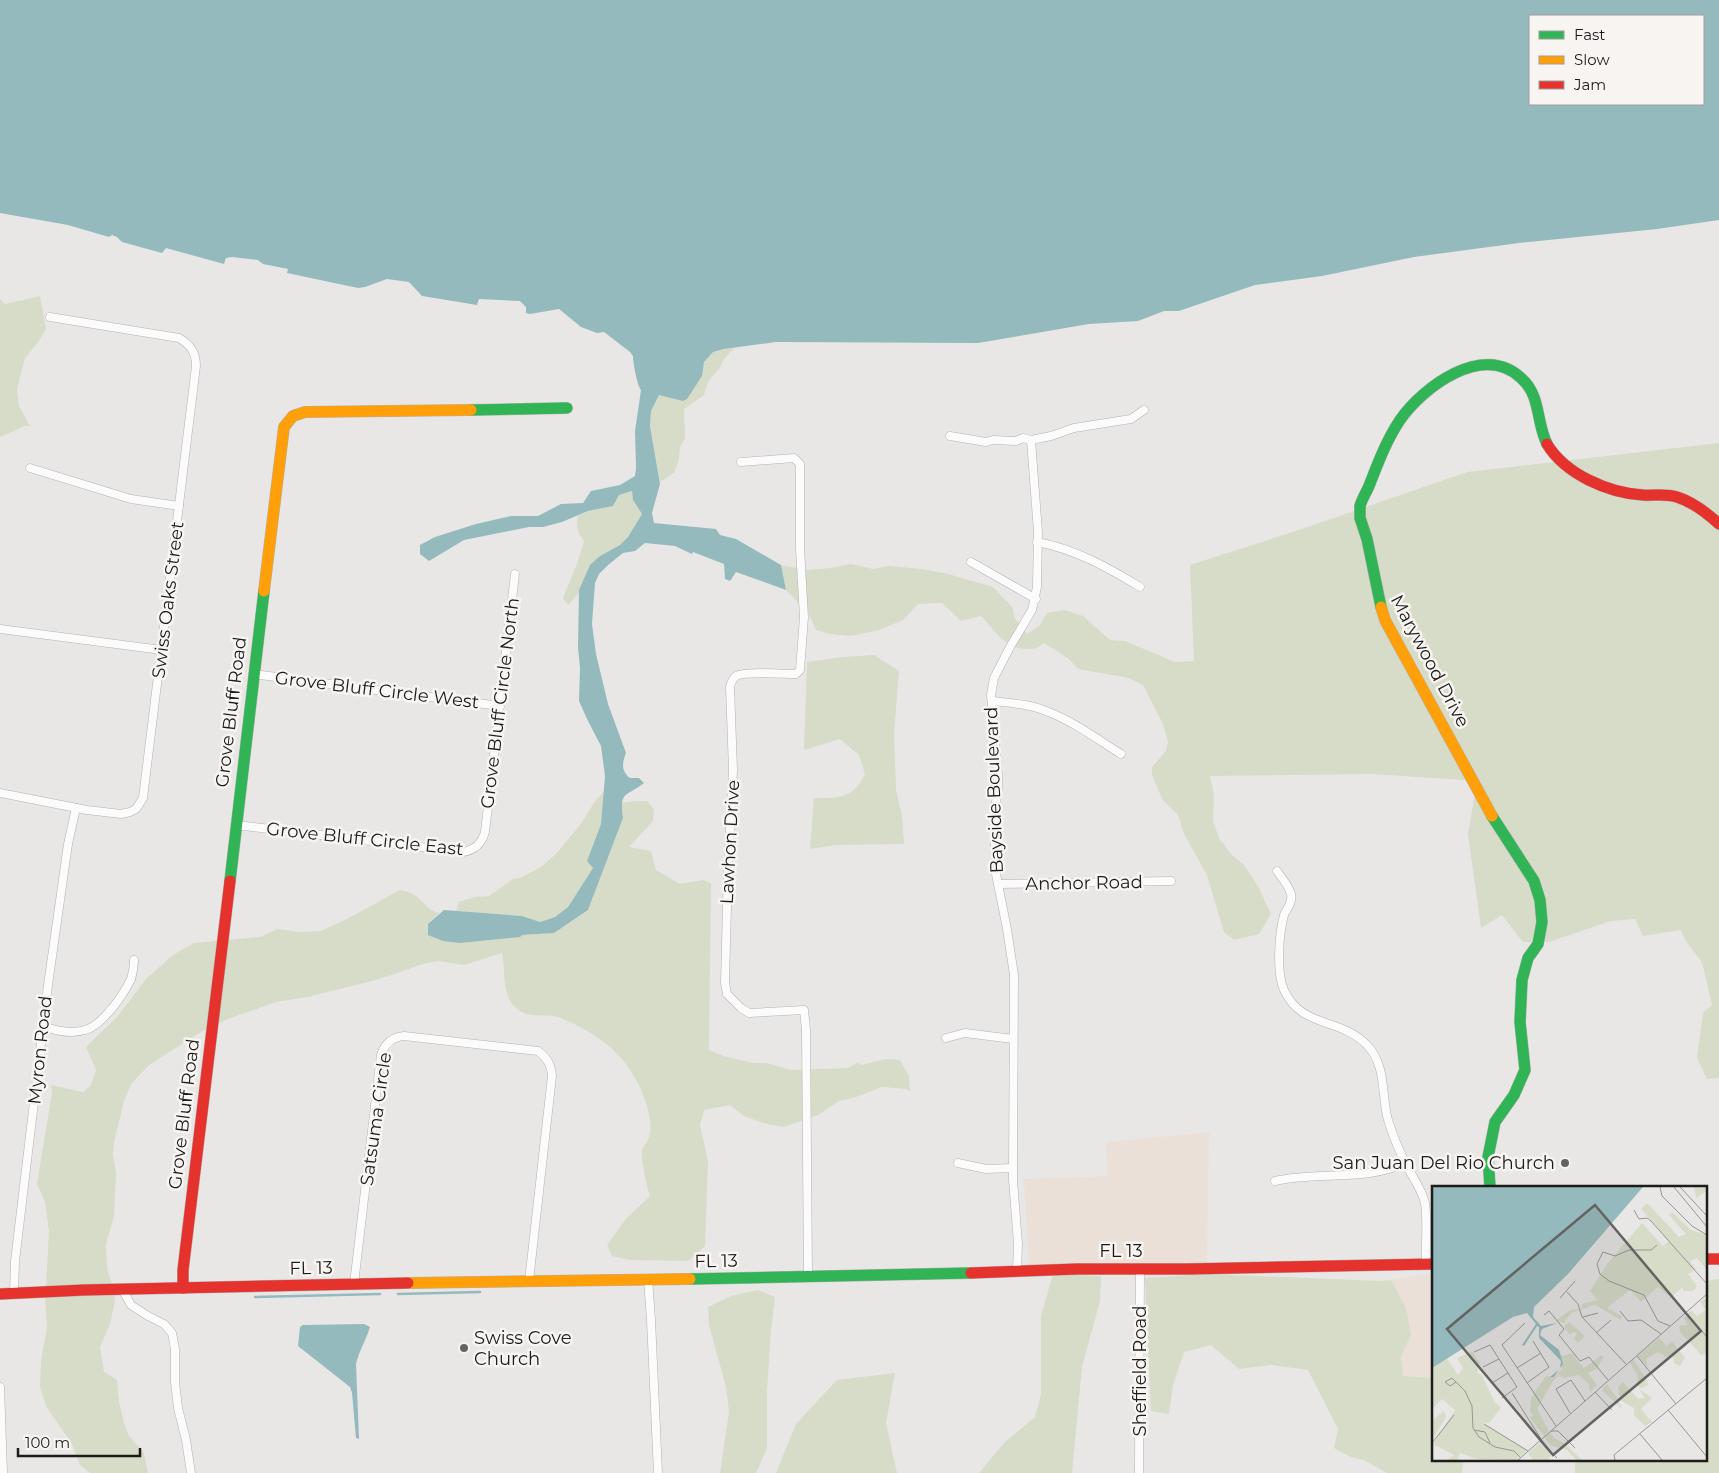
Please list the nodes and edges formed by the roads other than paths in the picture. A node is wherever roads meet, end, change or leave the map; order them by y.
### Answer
1 (50, 317) dead end
2 (567, 408) dead end
3 (1144, 410) dead end
4 (950, 436) dead end
5 (1030, 440) junction
6 (741, 462) dead end
7 (30, 468) dead end
8 (179, 506) junction
9 (1719, 524) edge
10 (1037, 542) junction
11 (971, 562) dead end
12 (515, 574) dead end
13 (1140, 587) dead end
14 (1036, 598) junction
15 (0, 629) edge
16 (162, 650) junction
17 (253, 674) junction
18 (992, 700) junction
19 (500, 706) junction
20 (1121, 754) dead end
21 (0, 793) edge
22 (76, 808) junction
23 (236, 825) junction
24 (485, 832) joint
25 (1277, 871) dead end
26 (1171, 881) dead end
27 (998, 884) junction
28 (134, 960) dead end
29 (43, 1026) junction
30 (946, 1038) dead end
31 (1013, 1039) junction
32 (958, 1163) dead end
33 (1405, 1163) junction
34 (1013, 1168) junction
35 (1275, 1181) dead end
36 (1490, 1186) edge
37 (1706, 1259) edge
38 (1719, 1259) edge
39 (1429, 1264) edge
40 (1140, 1268) junction
41 (1017, 1271) junction
42 (808, 1276) junction
43 (648, 1279) junction
44 (528, 1281) junction
45 (354, 1284) junction
46 (183, 1288) junction
47 (122, 1289) junction
48 (14, 1293) junction
49 (0, 1294) edge
50 (0, 1387) edge
51 (3, 1473) edge
52 (191, 1473) edge
53 (658, 1473) edge
54 (1139, 1473) edge

1 - 8 street, Swiss Oaks Street
2 - 17 street, Grove Bluff Road
3 - 5 street
4 - 5 street
5 - 10 street, Bayside Boulevard
6 - 42 street, Lawhon Drive
7 - 8 street
8 - 16 street, Swiss Oaks Street
9 - 36 street, Marywood Drive
10 - 13 street
10 - 14 street, Bayside Boulevard
11 - 14 street
12 - 19 street, Grove Bluff Circle North
14 - 18 street, Bayside Boulevard
15 - 16 street
16 - 22 street, Swiss Oaks Street
17 - 19 street, Grove Bluff Circle West
17 - 23 street, Grove Bluff Road
18 - 20 street
18 - 27 street, Bayside Boulevard
19 - 24 street, Grove Bluff Circle North
21 - 22 street, Swiss Oaks Street
22 - 29 street, Myron Road
23 - 24 street, Grove Bluff Circle East
23 - 46 street, Grove Bluff Road
25 - 33 street
26 - 27 street, Anchor Road
27 - 31 street, Bayside Boulevard
28 - 29 street
29 - 48 street, Myron Road
30 - 31 street
31 - 34 street, Bayside Boulevard
32 - 34 street
33 - 35 street
33 - 39 street
34 - 41 street, Bayside Boulevard
37 - 38 street
39 - 40 street, FL 13
40 - 41 street, FL 13
40 - 54 street, Sheffield Road
41 - 42 street, FL 13
42 - 43 street, FL 13
43 - 44 street, FL 13
43 - 53 street
44 - 45 street, FL 13
44 - 45 street, Satsuma Circle
45 - 46 street, FL 13
46 - 47 street, FL 13
47 - 48 street, FL 13
47 - 52 street
48 - 49 street, FL 13
50 - 51 street

